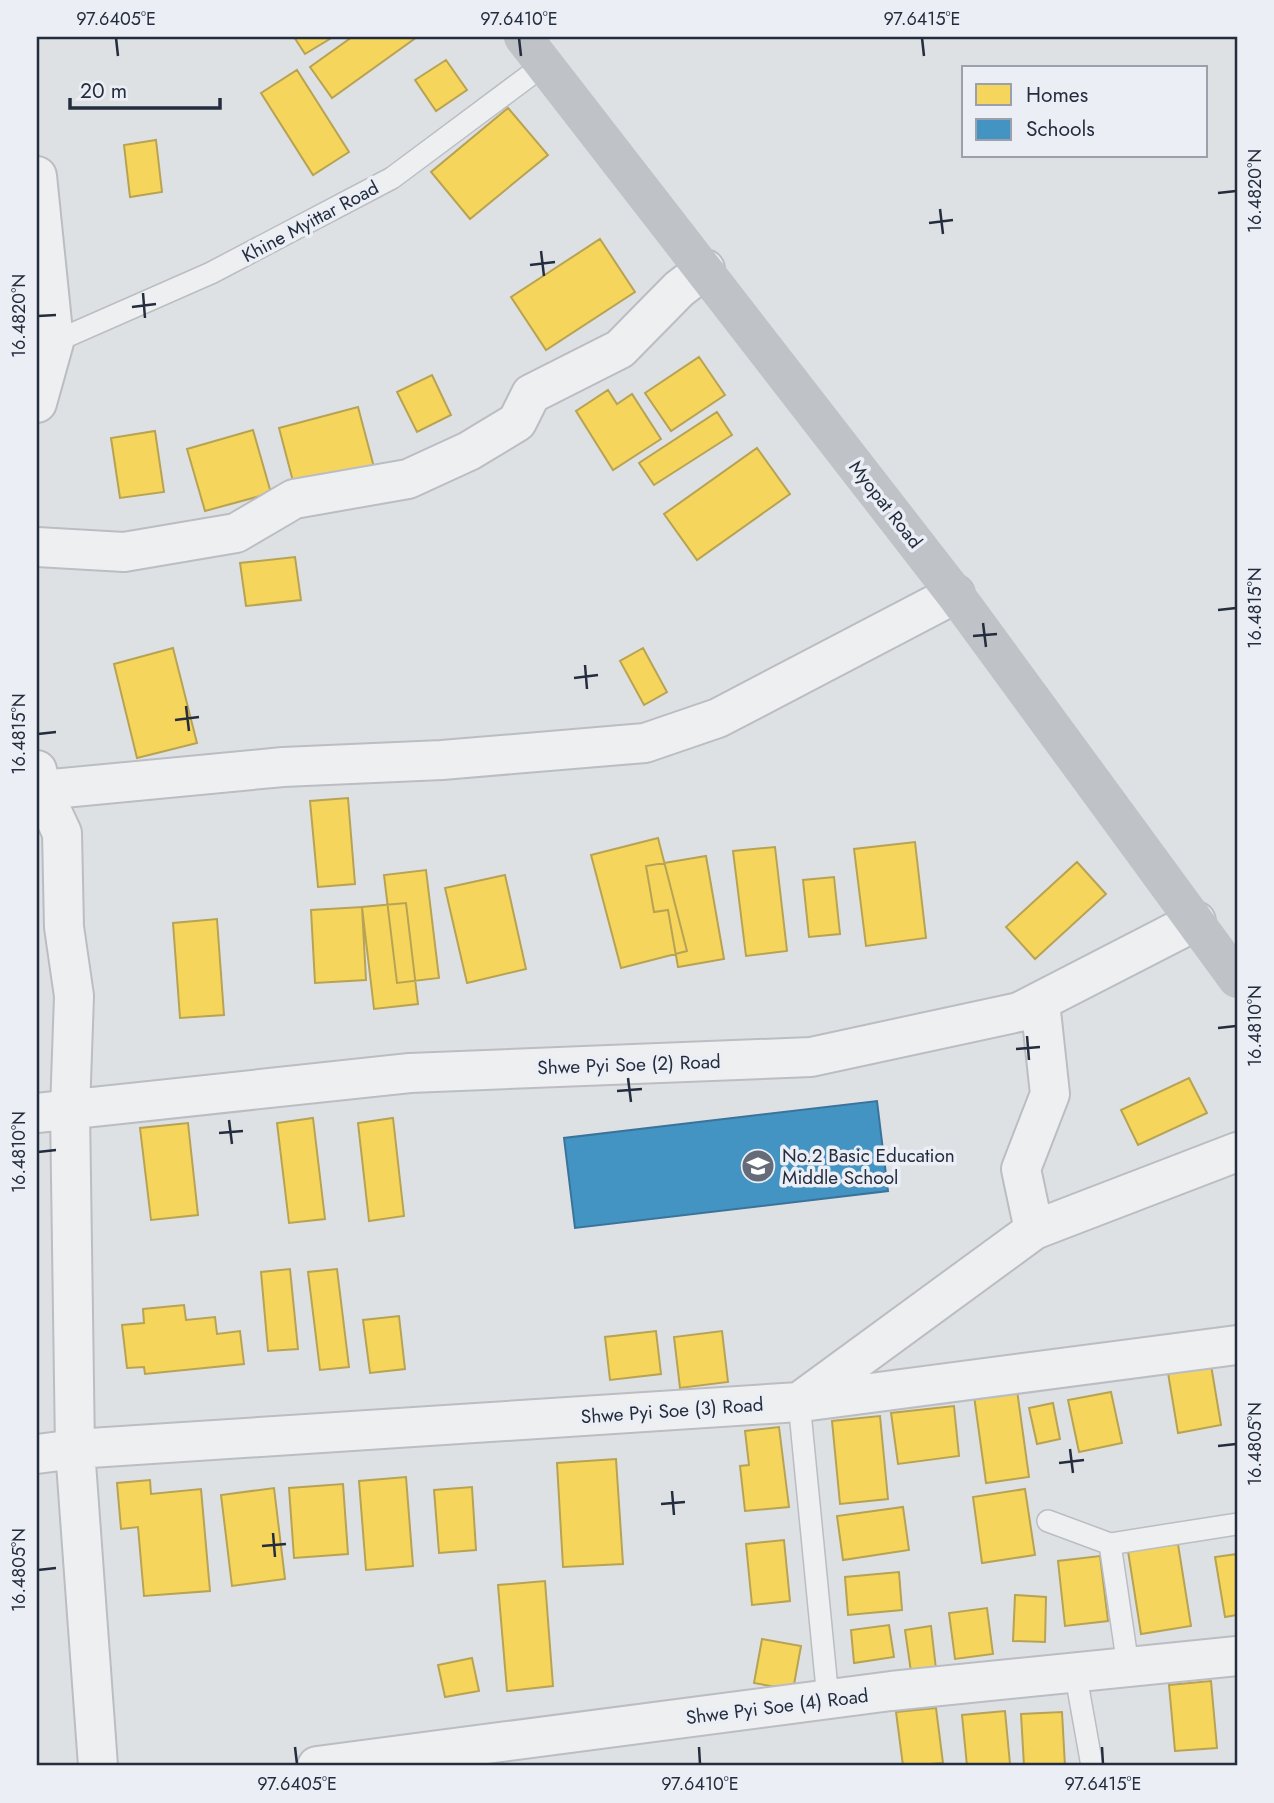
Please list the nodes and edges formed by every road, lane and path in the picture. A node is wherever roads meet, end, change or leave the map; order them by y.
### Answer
1 (534, 51) edge
2 (37, 176) edge
3 (705, 269) junction
4 (54, 342) junction
5 (37, 403) edge
6 (37, 547) edge
7 (955, 594) junction
8 (39, 780) edge
9 (50, 835) edge
10 (1196, 921) junction
11 (1233, 964) edge
12 (1040, 1002) junction
13 (53, 1111) edge
14 (1237, 1152) edge
15 (1034, 1230) junction
16 (1237, 1345) edge
17 (799, 1402) junction
18 (75, 1449) junction
19 (37, 1454) edge
20 (1048, 1521) dead end
21 (1237, 1524) edge
22 (1110, 1544) junction
23 (1237, 1656) edge
24 (1128, 1666) junction
25 (1075, 1671) junction
26 (828, 1699) junction
27 (98, 1766) edge
28 (317, 1766) edge
29 (1092, 1766) edge

1 - 3 main road, Myopat Road
1 - 4 lane, Khine Myittar Road
2 - 4 street
3 - 6 street
3 - 7 main road, Myopat Road
4 - 5 street
7 - 8 street
7 - 10 main road, Myopat Road
8 - 9 street
9 - 13 street
10 - 11 main road, Myopat Road
10 - 12 street, Shwe Pyi Soe (2) Road
12 - 13 street, Shwe Pyi Soe (2) Road
12 - 15 street
13 - 18 street
14 - 15 street
15 - 17 street
16 - 17 street, Shwe Pyi Soe (3) Road
17 - 18 street, Shwe Pyi Soe (3) Road
17 - 26 lane
18 - 19 street, Shwe Pyi Soe (3) Road
18 - 27 street
20 - 22 lane
21 - 22 lane
22 - 24 lane
23 - 24 street, Shwe Pyi Soe (4) Road
24 - 25 street, Shwe Pyi Soe (4) Road
25 - 26 street, Shwe Pyi Soe (4) Road
25 - 29 lane
26 - 28 street, Shwe Pyi Soe (4) Road

